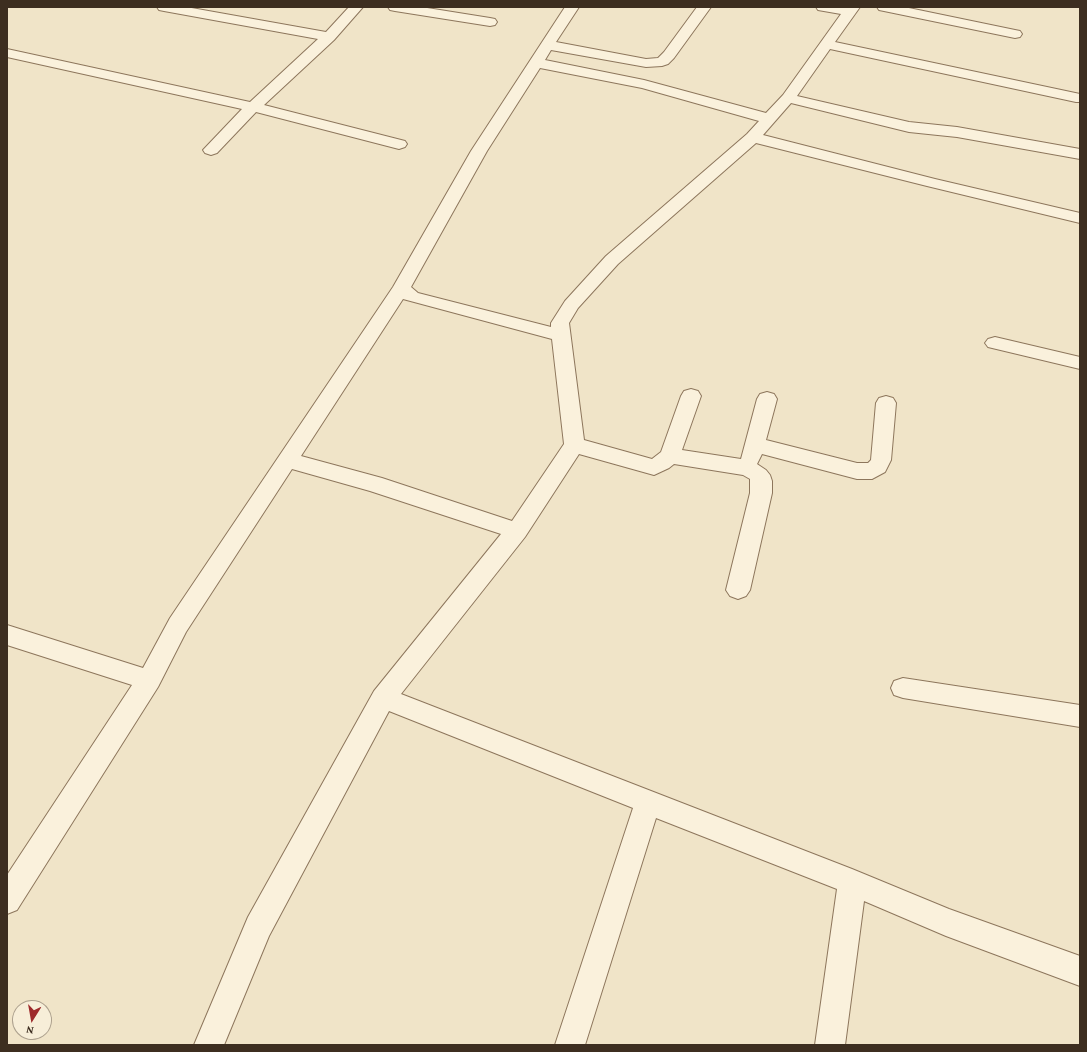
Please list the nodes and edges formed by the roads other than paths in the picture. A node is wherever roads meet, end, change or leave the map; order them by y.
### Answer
1 (164, 7) edge
2 (356, 7) edge
3 (395, 7) edge
4 (572, 7) edge
5 (704, 7) edge
6 (823, 7) edge
7 (884, 7) edge
8 (851, 9) edge
9 (490, 22) dead end
10 (1015, 34) dead end
11 (330, 37) junction
12 (826, 44) junction
13 (548, 45) junction
14 (7, 53) edge
15 (536, 63) junction
16 (788, 98) junction
17 (1076, 98) dead end
18 (254, 107) junction
19 (769, 119) junction
20 (753, 137) junction
21 (399, 144) dead end
22 (211, 150) dead end
23 (1080, 154) edge
24 (1080, 218) edge
25 (402, 287) junction
26 (560, 335) junction
27 (995, 343) dead end
28 (1080, 363) edge
29 (691, 396) dead end
30 (767, 399) dead end
31 (886, 403) dead end
32 (574, 445) junction
33 (754, 445) junction
34 (670, 456) junction
35 (287, 460) junction
36 (748, 468) junction
37 (517, 531) junction
38 (738, 590) dead end
39 (7, 635) edge
40 (149, 680) junction
41 (903, 688) dead end
42 (383, 698) junction
43 (1080, 716) edge
44 (648, 802) junction
45 (852, 882) junction
46 (7, 900) edge
47 (1080, 971) edge
48 (209, 1045) edge
49 (570, 1045) edge
50 (830, 1045) edge

1 - 11 street
2 - 11 street
3 - 9 street
4 - 13 street
5 - 13 street
6 - 8 street
7 - 10 street
8 - 12 street
11 - 18 street
12 - 16 street
12 - 17 street
13 - 15 street
14 - 18 street
15 - 19 street
15 - 25 street
16 - 19 street
16 - 23 street
18 - 21 street
18 - 22 street
19 - 20 street
20 - 24 street
20 - 26 street
25 - 26 street
25 - 35 street
26 - 32 street
27 - 28 street
29 - 34 street
30 - 33 street
31 - 33 street
32 - 34 street
32 - 37 street
33 - 36 street
34 - 36 street
35 - 37 street
35 - 40 street
36 - 38 street
37 - 42 street
39 - 40 street
40 - 46 street
41 - 43 street
42 - 44 street
42 - 48 street
44 - 45 street
44 - 49 street
45 - 47 street
45 - 50 street

